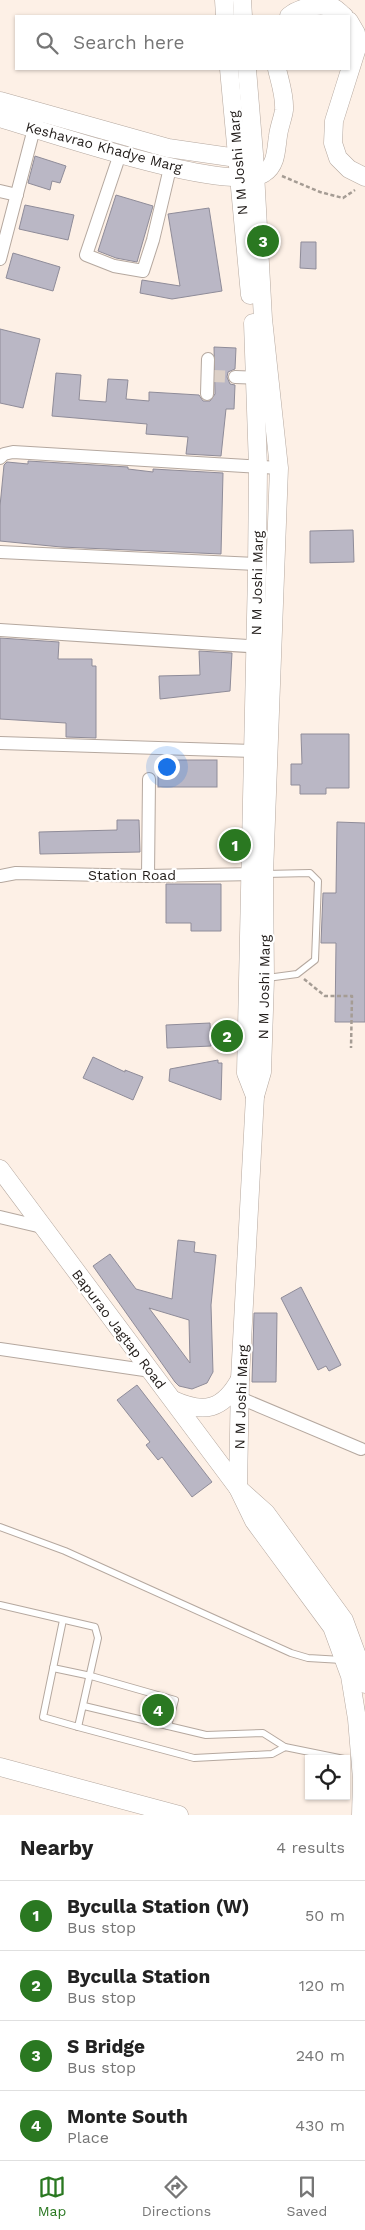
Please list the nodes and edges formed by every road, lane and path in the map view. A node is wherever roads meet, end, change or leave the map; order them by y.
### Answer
1 (224, 0) edge
2 (242, 0) edge
3 (225, 15) edge
4 (243, 15) edge
5 (290, 15) edge
6 (343, 15) edge
7 (350, 23) edge
8 (230, 70) edge
9 (247, 70) edge
10 (277, 70) edge
11 (0, 101) edge
12 (0, 118) edge
13 (36, 120) junction
14 (278, 136) junction
15 (120, 154) junction
16 (254, 154) junction
17 (237, 158) junction
18 (170, 168) junction
19 (255, 175) junction
20 (361, 183) edge
21 (0, 191) edge
22 (17, 195) junction
23 (0, 259) edge
24 (208, 359) dead end
25 (236, 377) tunnel mouth
26 (261, 378) junction
27 (207, 394) dead end
28 (0, 458) edge
29 (258, 467) junction
30 (278, 468) junction
31 (257, 533) junction
32 (275, 533) junction
33 (0, 552) edge
34 (257, 564) junction
35 (0, 630) edge
36 (264, 648) junction
37 (0, 743) edge
38 (253, 751) junction
39 (149, 779) dead end
40 (257, 874) junction
41 (0, 876) edge
42 (148, 876) junction
43 (297, 974) junction
44 (247, 977) junction
45 (265, 979) junction
46 (350, 1048) dead end
47 (255, 1096) junction
48 (0, 1169) edge
49 (0, 1217) edge
50 (42, 1227) junction
51 (0, 1349) edge
52 (151, 1371) junction
53 (240, 1379) junction
54 (240, 1398) junction
55 (173, 1400) junction
56 (361, 1449) dead end
57 (238, 1488) junction
58 (0, 1527) edge
59 (0, 1605) edge
60 (63, 1620) junction
61 (351, 1659) junction
62 (53, 1668) junction
63 (90, 1676) junction
64 (365, 1684) edge
65 (84, 1706) junction
66 (168, 1726) junction
67 (78, 1727) junction
68 (285, 1747) junction
69 (325, 1755) edge
70 (350, 1760) edge
71 (0, 1767) edge
72 (179, 1815) edge
73 (361, 1815) edge

1 - 3 main road
2 - 4 main road
5 - 6 main road
7 - 20 main road
8 - 17 main road, N M Joshi Marg
9 - 16 main road, N M Joshi Marg
10 - 14 main road
11 - 13 main road, Keshavrao Khadye Marg
12 - 13 main road, Keshavrao Khadye Marg
13 - 15 main road, Keshavrao Khadye Marg
13 - 17 main road, Keshavrao Khadye Marg
13 - 22 street
14 - 16 main road, Keshavrao Khadye Marg
14 - 19 main road
15 - 18 main road, Keshavrao Khadye Marg
15 - 18 street
16 - 17 main road, Keshavrao Khadye Marg
16 - 19 main road, N M Joshi Marg
17 - 19 main road, N M Joshi Marg
18 - 19 main road, Keshavrao Khadye Marg
19 - 20 path
19 - 26 main road, N M Joshi Marg
21 - 22 street
22 - 23 street
24 - 27 street
25 - 26 street
26 - 29 main road, N M Joshi Marg
26 - 30 main road, N M Joshi Marg
28 - 29 street
29 - 30 street
29 - 31 main road, N M Joshi Marg
30 - 32 main road, N M Joshi Marg
31 - 32 main road
31 - 34 main road, N M Joshi Marg
32 - 36 main road, N M Joshi Marg
33 - 34 street
34 - 36 main road, N M Joshi Marg
35 - 36 street
36 - 38 main road, N M Joshi Marg
36 - 40 main road, N M Joshi Marg
37 - 38 street
38 - 40 main road, N M Joshi Marg
39 - 42 street
40 - 42 street, Station Road
40 - 43 lane
40 - 44 main road, N M Joshi Marg
40 - 45 main road, N M Joshi Marg
41 - 42 street, Station Road
43 - 45 lane
43 - 46 path
44 - 45 lane
44 - 47 main road, N M Joshi Marg
45 - 47 main road, N M Joshi Marg
47 - 53 main road, N M Joshi Marg
48 - 50 main road, Bapurao Jagtap Road
49 - 50 street
50 - 52 main road, Bapurao Jagtap Road
51 - 52 street
52 - 55 main road, Bapurao Jagtap Road
53 - 54 main road, N M Joshi Marg
53 - 55 main road
54 - 56 street
54 - 57 main road, N M Joshi Marg
55 - 57 main road, Bapurao Jagtap Road
57 - 61 main road
58 - 61 lane
59 - 60 lane
60 - 62 lane
60 - 63 lane
61 - 64 main road
61 - 70 main road
62 - 63 lane
62 - 67 lane
63 - 65 lane
63 - 66 lane
65 - 66 lane
65 - 67 lane
66 - 68 lane
67 - 68 lane
68 - 69 lane
70 - 73 main road
71 - 72 main road

